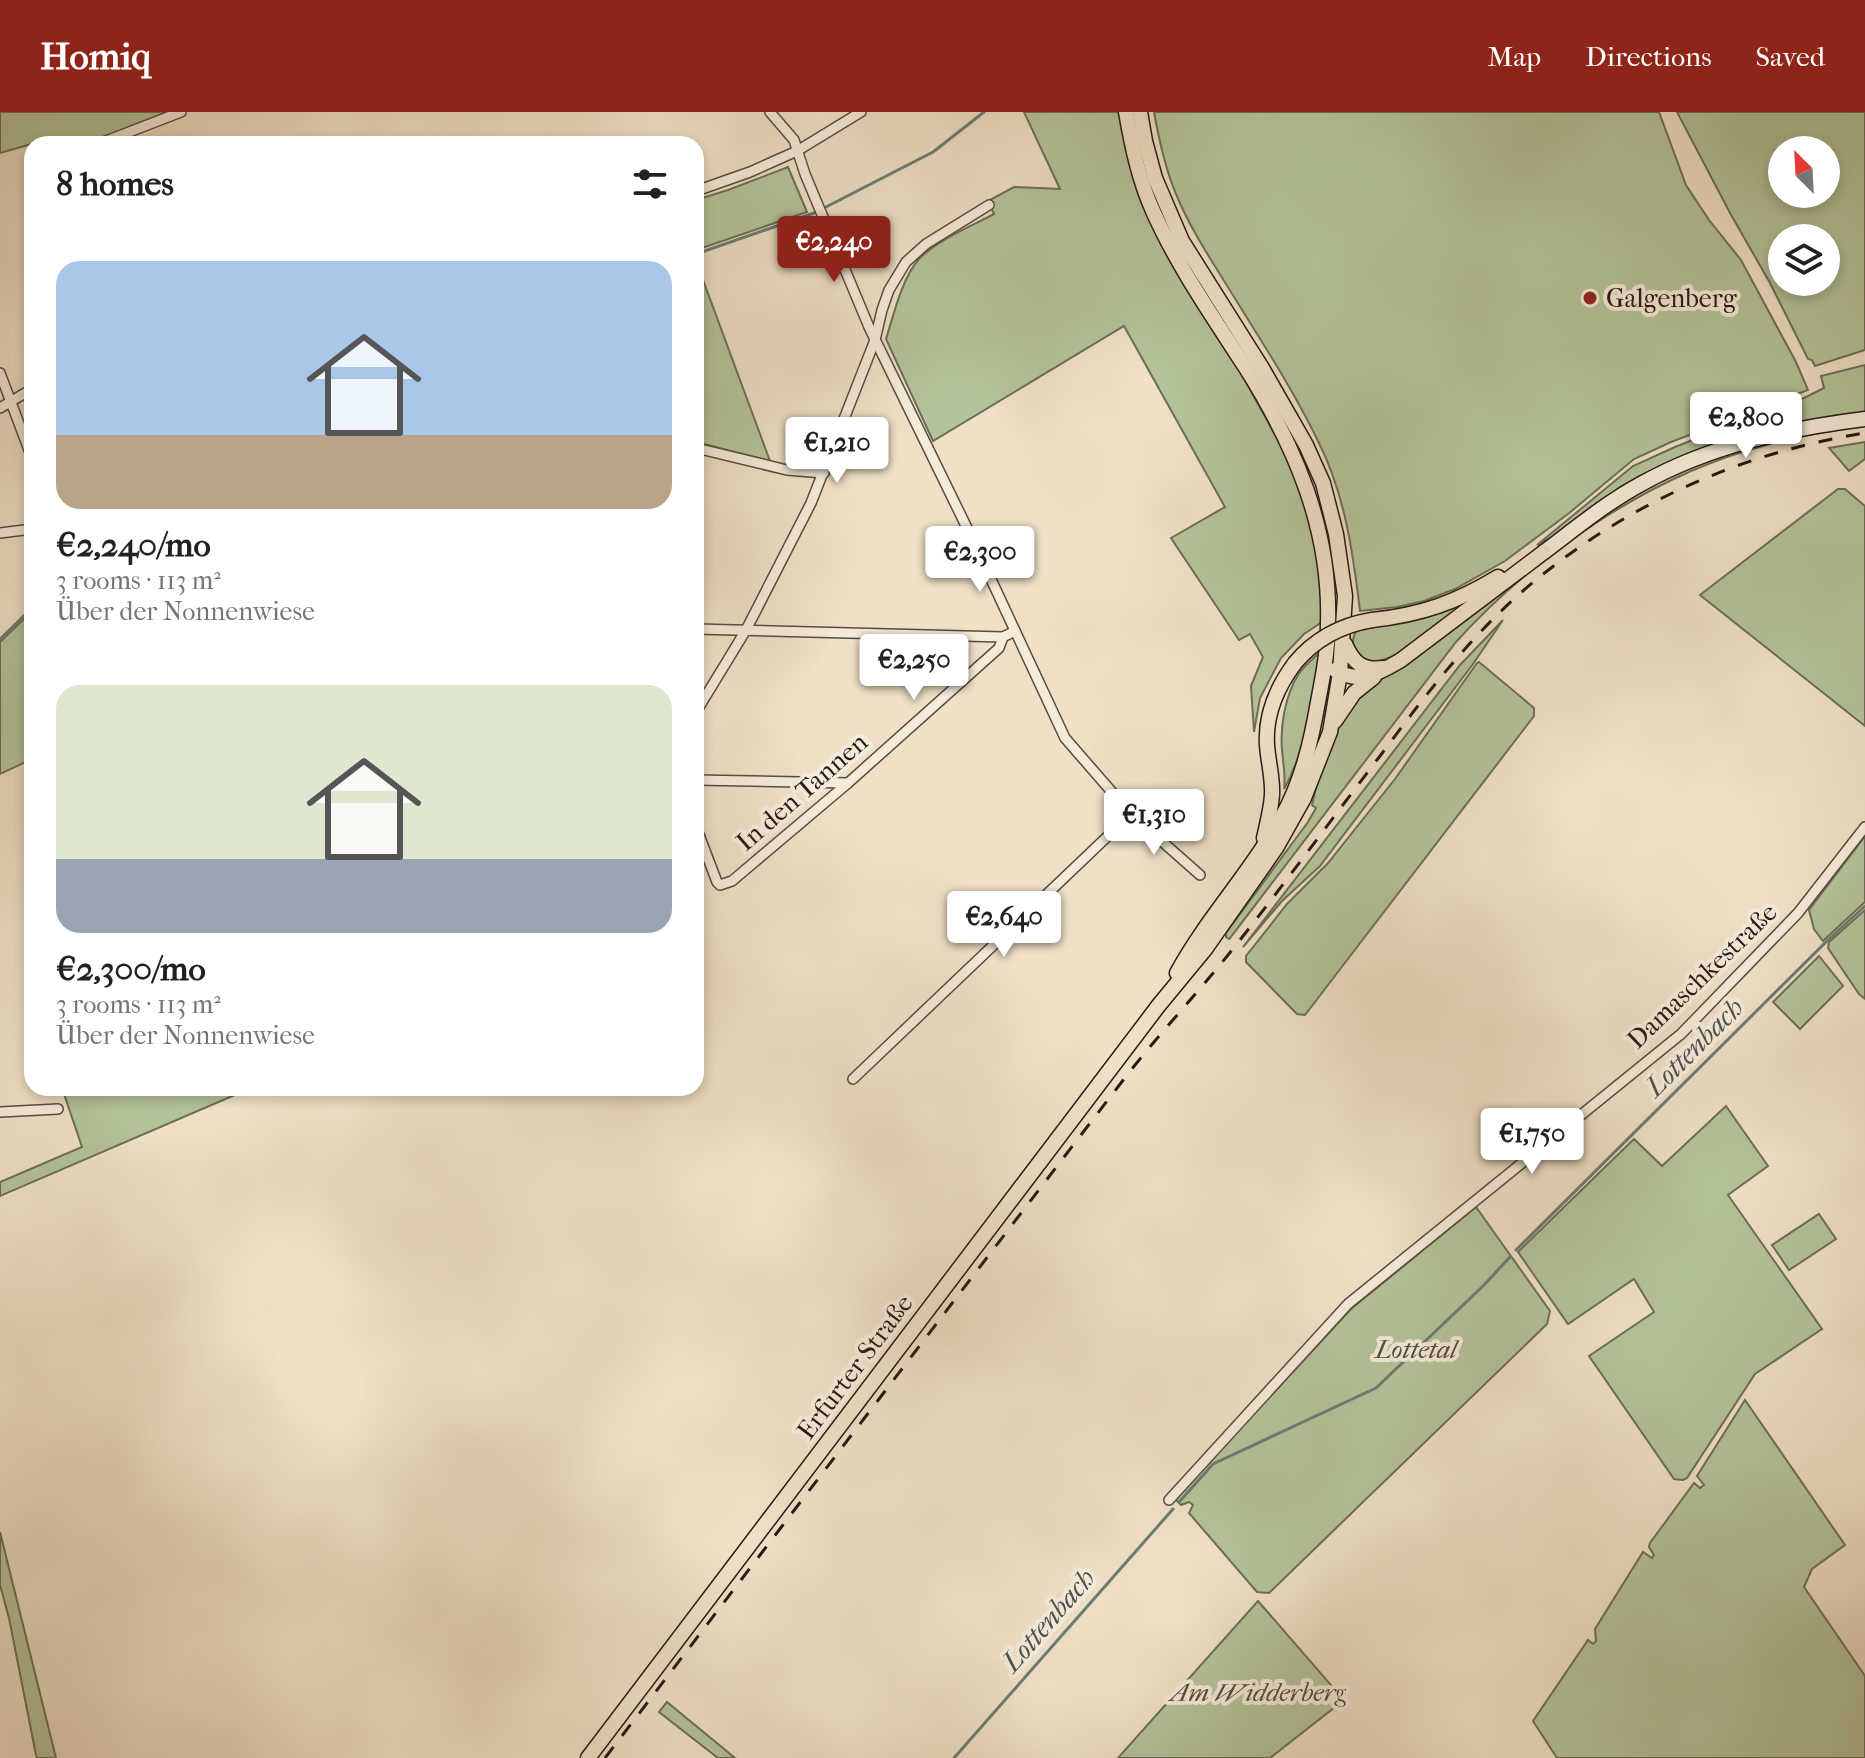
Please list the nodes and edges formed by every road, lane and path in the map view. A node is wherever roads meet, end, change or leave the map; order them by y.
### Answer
1 (181, 112) edge
2 (770, 112) edge
3 (861, 112) edge
4 (1126, 112) edge
5 (1140, 112) edge
6 (119, 136) edge
7 (797, 151) junction
8 (704, 188) edge
9 (989, 205) dead end
10 (875, 340) junction
11 (0, 373) edge
12 (24, 394) edge
13 (10, 402) junction
14 (0, 408) edge
15 (1865, 419) edge
16 (24, 438) edge
17 (704, 450) edge
18 (824, 473) junction
19 (24, 530) edge
20 (0, 533) edge
21 (1544, 552) junction
22 (704, 629) edge
23 (746, 630) junction
24 (1015, 631) junction
25 (1003, 637) junction
26 (1343, 639) junction
27 (1326, 655) junction
28 (1391, 666) junction
29 (1340, 673) junction
30 (704, 699) edge
31 (1330, 732) junction
32 (704, 780) edge
33 (848, 783) junction
34 (1131, 814) junction
35 (1865, 827) edge
36 (704, 848) edge
37 (1261, 850) junction
38 (1200, 875) dead end
39 (1159, 1005) junction
40 (853, 1079) dead end
41 (58, 1109) dead end
42 (0, 1112) edge
43 (1169, 1500) dead end
44 (588, 1758) edge

1 - 6 street
2 - 7 street
3 - 7 street
4 - 27 main road, Erfurter Straße
5 - 26 main road
7 - 8 street
7 - 10 street
9 - 10 street
10 - 18 street
10 - 24 street
11 - 13 street
12 - 13 street
13 - 14 street
13 - 16 street
15 - 21 street
17 - 18 street
18 - 23 street
19 - 20 street
21 - 28 main road
21 - 37 main road, bridge
22 - 23 street
23 - 25 street
23 - 30 street
24 - 25 street, In den Tannen
24 - 34 street
25 - 33 street, In den Tannen
26 - 28 main road
26 - 29 main road
27 - 29 main road
27 - 37 main road, Erfurter Straße
28 - 29 main road
28 - 31 main road
29 - 31 main road
31 - 39 main road, Erfurter Straße
32 - 33 street
33 - 36 street, In den Tannen
34 - 38 street
34 - 40 street
35 - 43 street, Damaschkestraße
37 - 39 main road, Erfurter Straße
39 - 44 main road, Erfurter Straße
41 - 42 street

